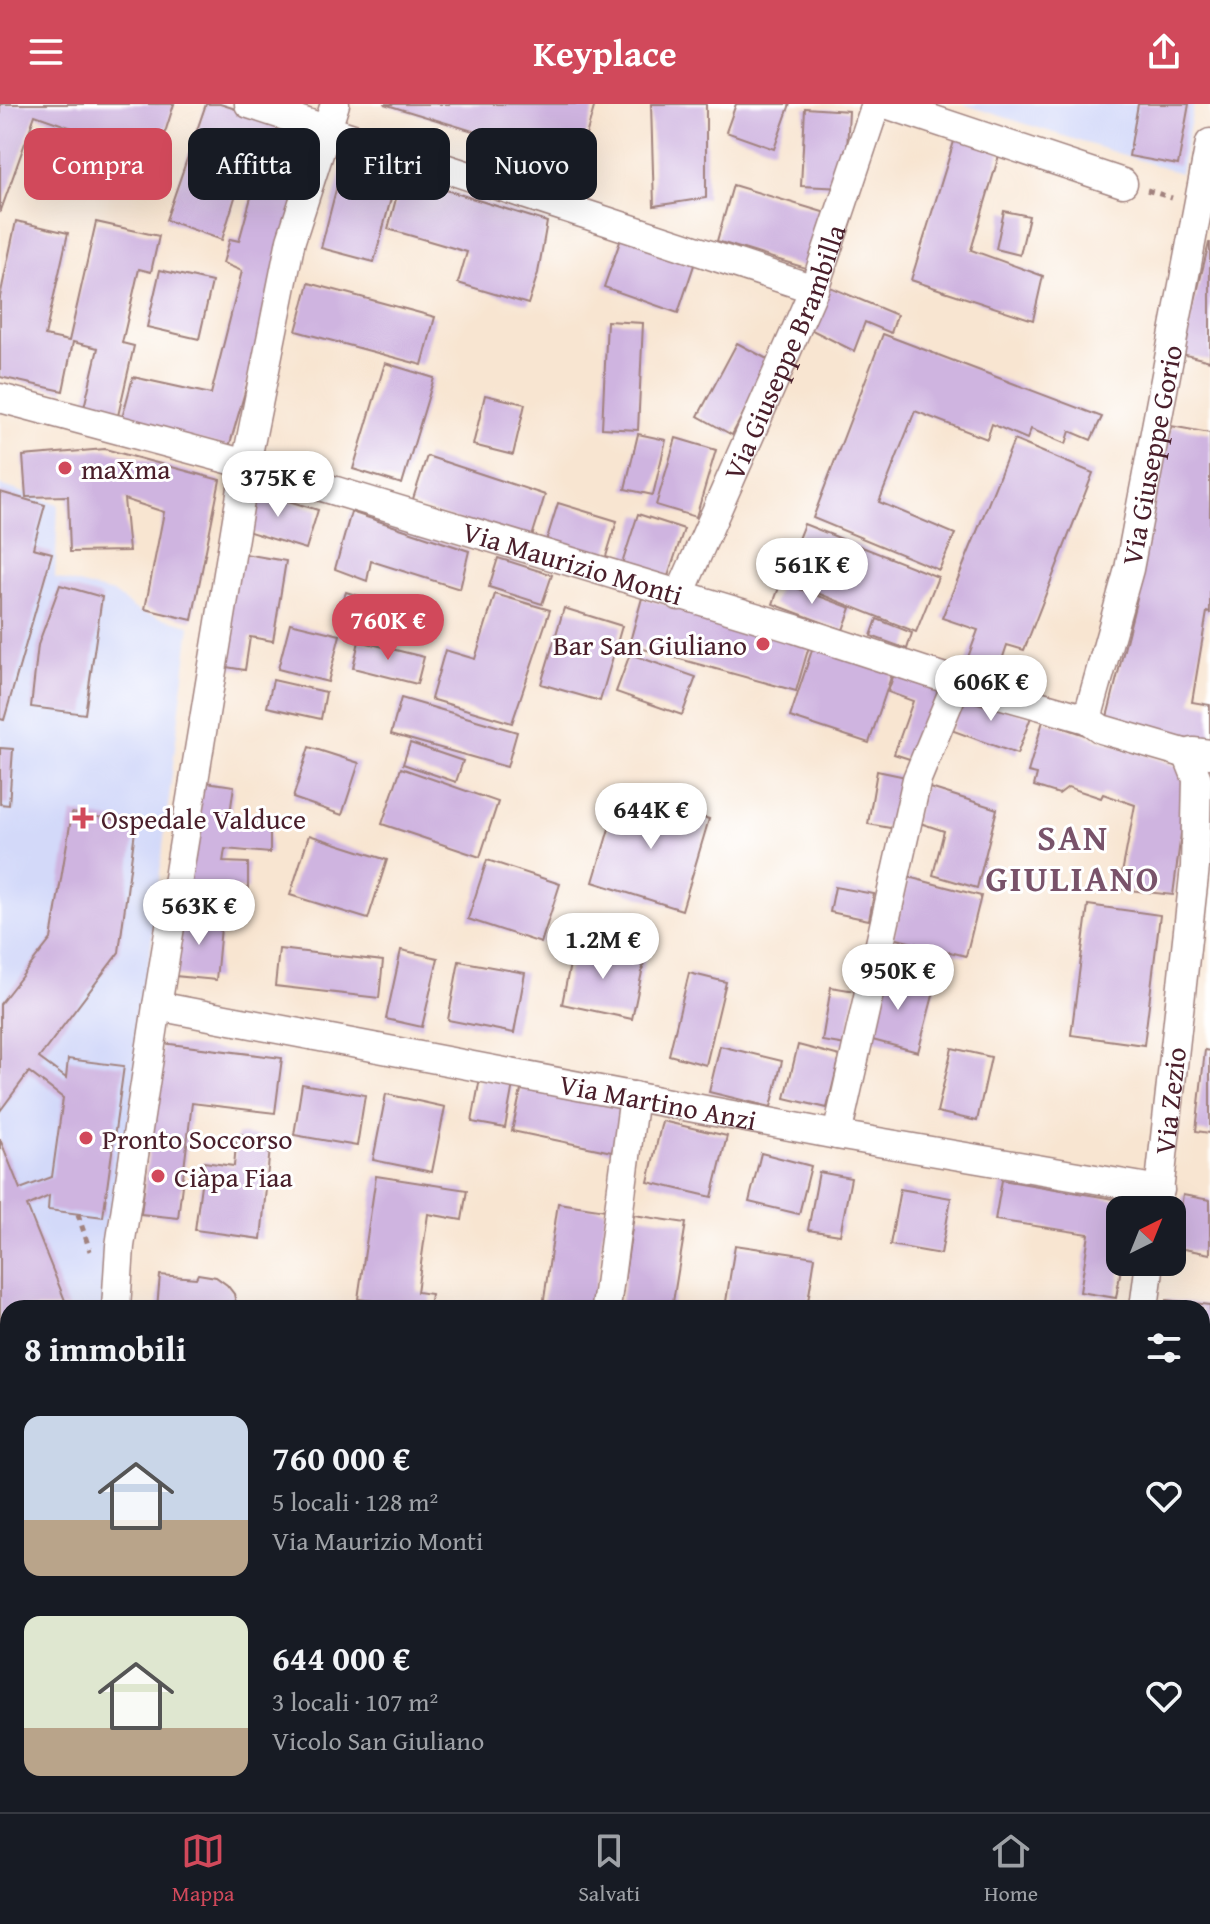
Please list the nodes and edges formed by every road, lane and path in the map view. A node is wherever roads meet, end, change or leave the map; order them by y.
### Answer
1 (249, 104) edge
2 (876, 104) edge
3 (886, 104) edge
4 (331, 117) edge
5 (1210, 143) edge
6 (1123, 183) joint
7 (1204, 207) edge
8 (814, 289) junction
9 (0, 398) edge
10 (246, 464) junction
11 (679, 596) junction
12 (957, 682) junction
13 (1087, 719) junction
14 (1198, 754) edge
15 (157, 1006) junction
16 (634, 1096) junction
17 (837, 1135) junction
18 (1138, 1196) edge
19 (1158, 1196) edge
20 (1148, 1276) edge
21 (117, 1300) edge
22 (607, 1300) edge
23 (1145, 1300) edge

1 - 4 street
2 - 8 street, Via Giuseppe Brambilla
3 - 6 street
4 - 8 street
4 - 10 street
5 - 7 street, Via Giuseppe Gorio
6 - 7 path
7 - 13 street, Via Giuseppe Gorio
8 - 11 street, Via Giuseppe Brambilla
9 - 10 street, Via Maurizio Monti
10 - 11 street, Via Maurizio Monti
10 - 15 street
11 - 12 street, Via Maurizio Monti
12 - 13 street, Via Maurizio Monti
12 - 17 street
13 - 14 street, Via Maurizio Monti
14 - 19 street, Via Zezio
15 - 16 street, Via Martino Anzi
15 - 21 street
16 - 17 street, Via Martino Anzi
16 - 22 street
17 - 18 street, Via Martino Anzi
20 - 23 street

